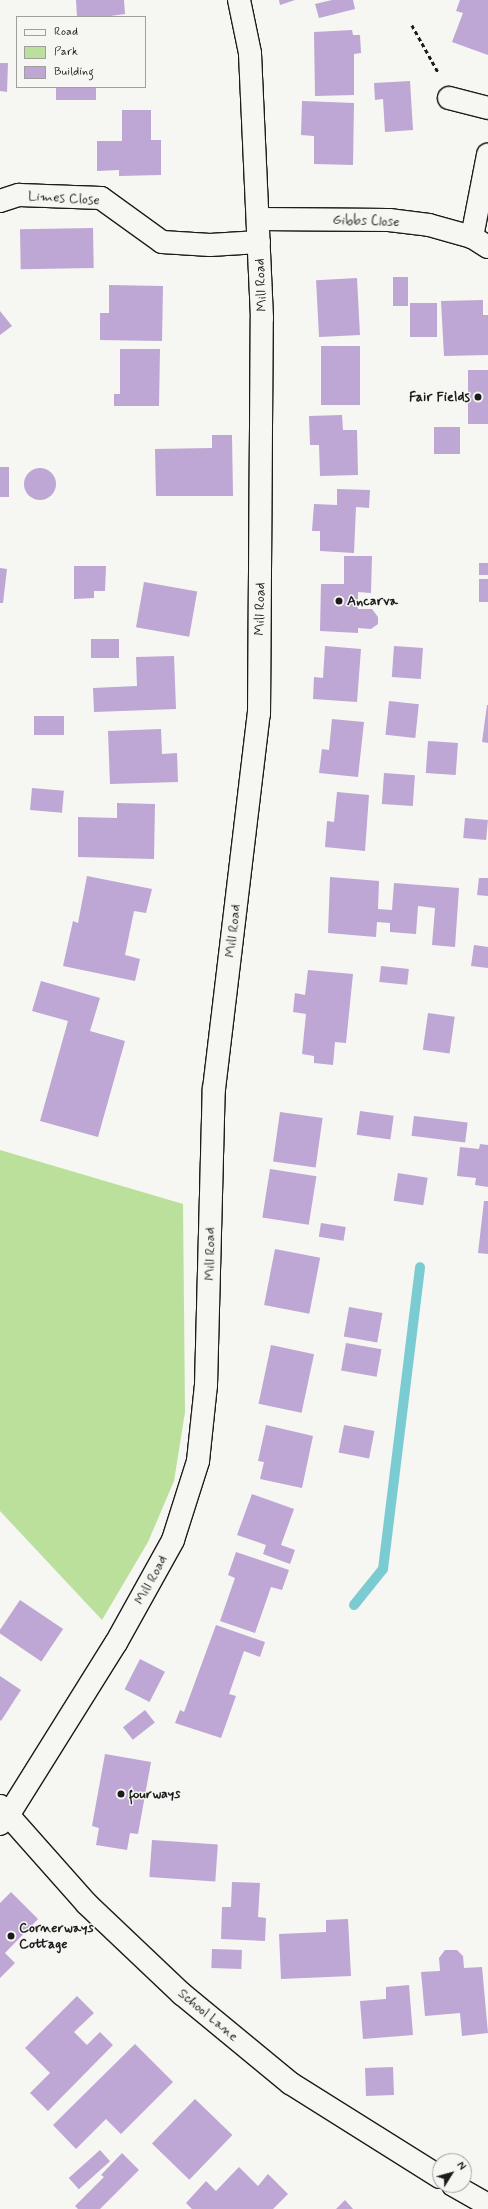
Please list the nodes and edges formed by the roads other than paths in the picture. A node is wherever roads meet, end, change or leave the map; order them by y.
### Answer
1 (239, 0) edge
2 (449, 98) dead end
3 (488, 108) edge
4 (488, 155) edge
5 (0, 201) edge
6 (258, 219) junction
7 (259, 242) junction
8 (480, 242) edge
9 (3, 1815) edge
10 (432, 2172) edge
11 (467, 2193) edge
12 (488, 2205) edge

1 - 6 street, Mill Road
2 - 3 street
4 - 8 street, Gibbs Close
5 - 7 street, Limes Close
6 - 7 street, Mill Road
6 - 8 street, Gibbs Close
7 - 9 street, Mill Road
9 - 10 street, School Lane
11 - 12 street

